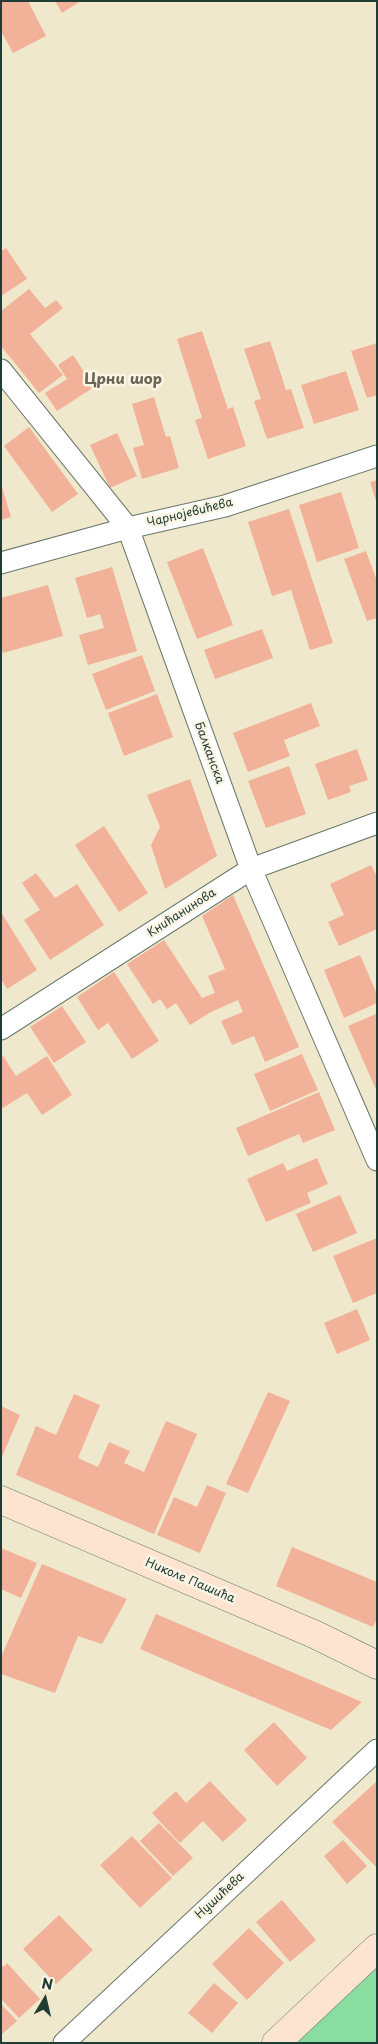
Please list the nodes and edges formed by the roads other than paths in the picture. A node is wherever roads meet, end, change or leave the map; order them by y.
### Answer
1 (1, 370) edge
2 (377, 456) edge
3 (128, 528) junction
4 (1, 563) edge
5 (377, 823) edge
6 (251, 868) junction
7 (1, 1029) edge
8 (377, 1160) edge
9 (1, 1500) edge
10 (377, 1665) edge
11 (377, 1750) edge
12 (377, 1948) edge
13 (64, 2043) edge
14 (276, 2043) edge

1 - 3 street, Балканска
2 - 3 street, Чарнојевићева
3 - 4 street, Чарнојевићева
3 - 6 street, Балканска
5 - 6 street, Книћанинова
6 - 7 street, Книћанинова
6 - 8 street, Балканска
9 - 10 main road, Николе Пашића
11 - 13 street, Нушићева
12 - 14 main road

